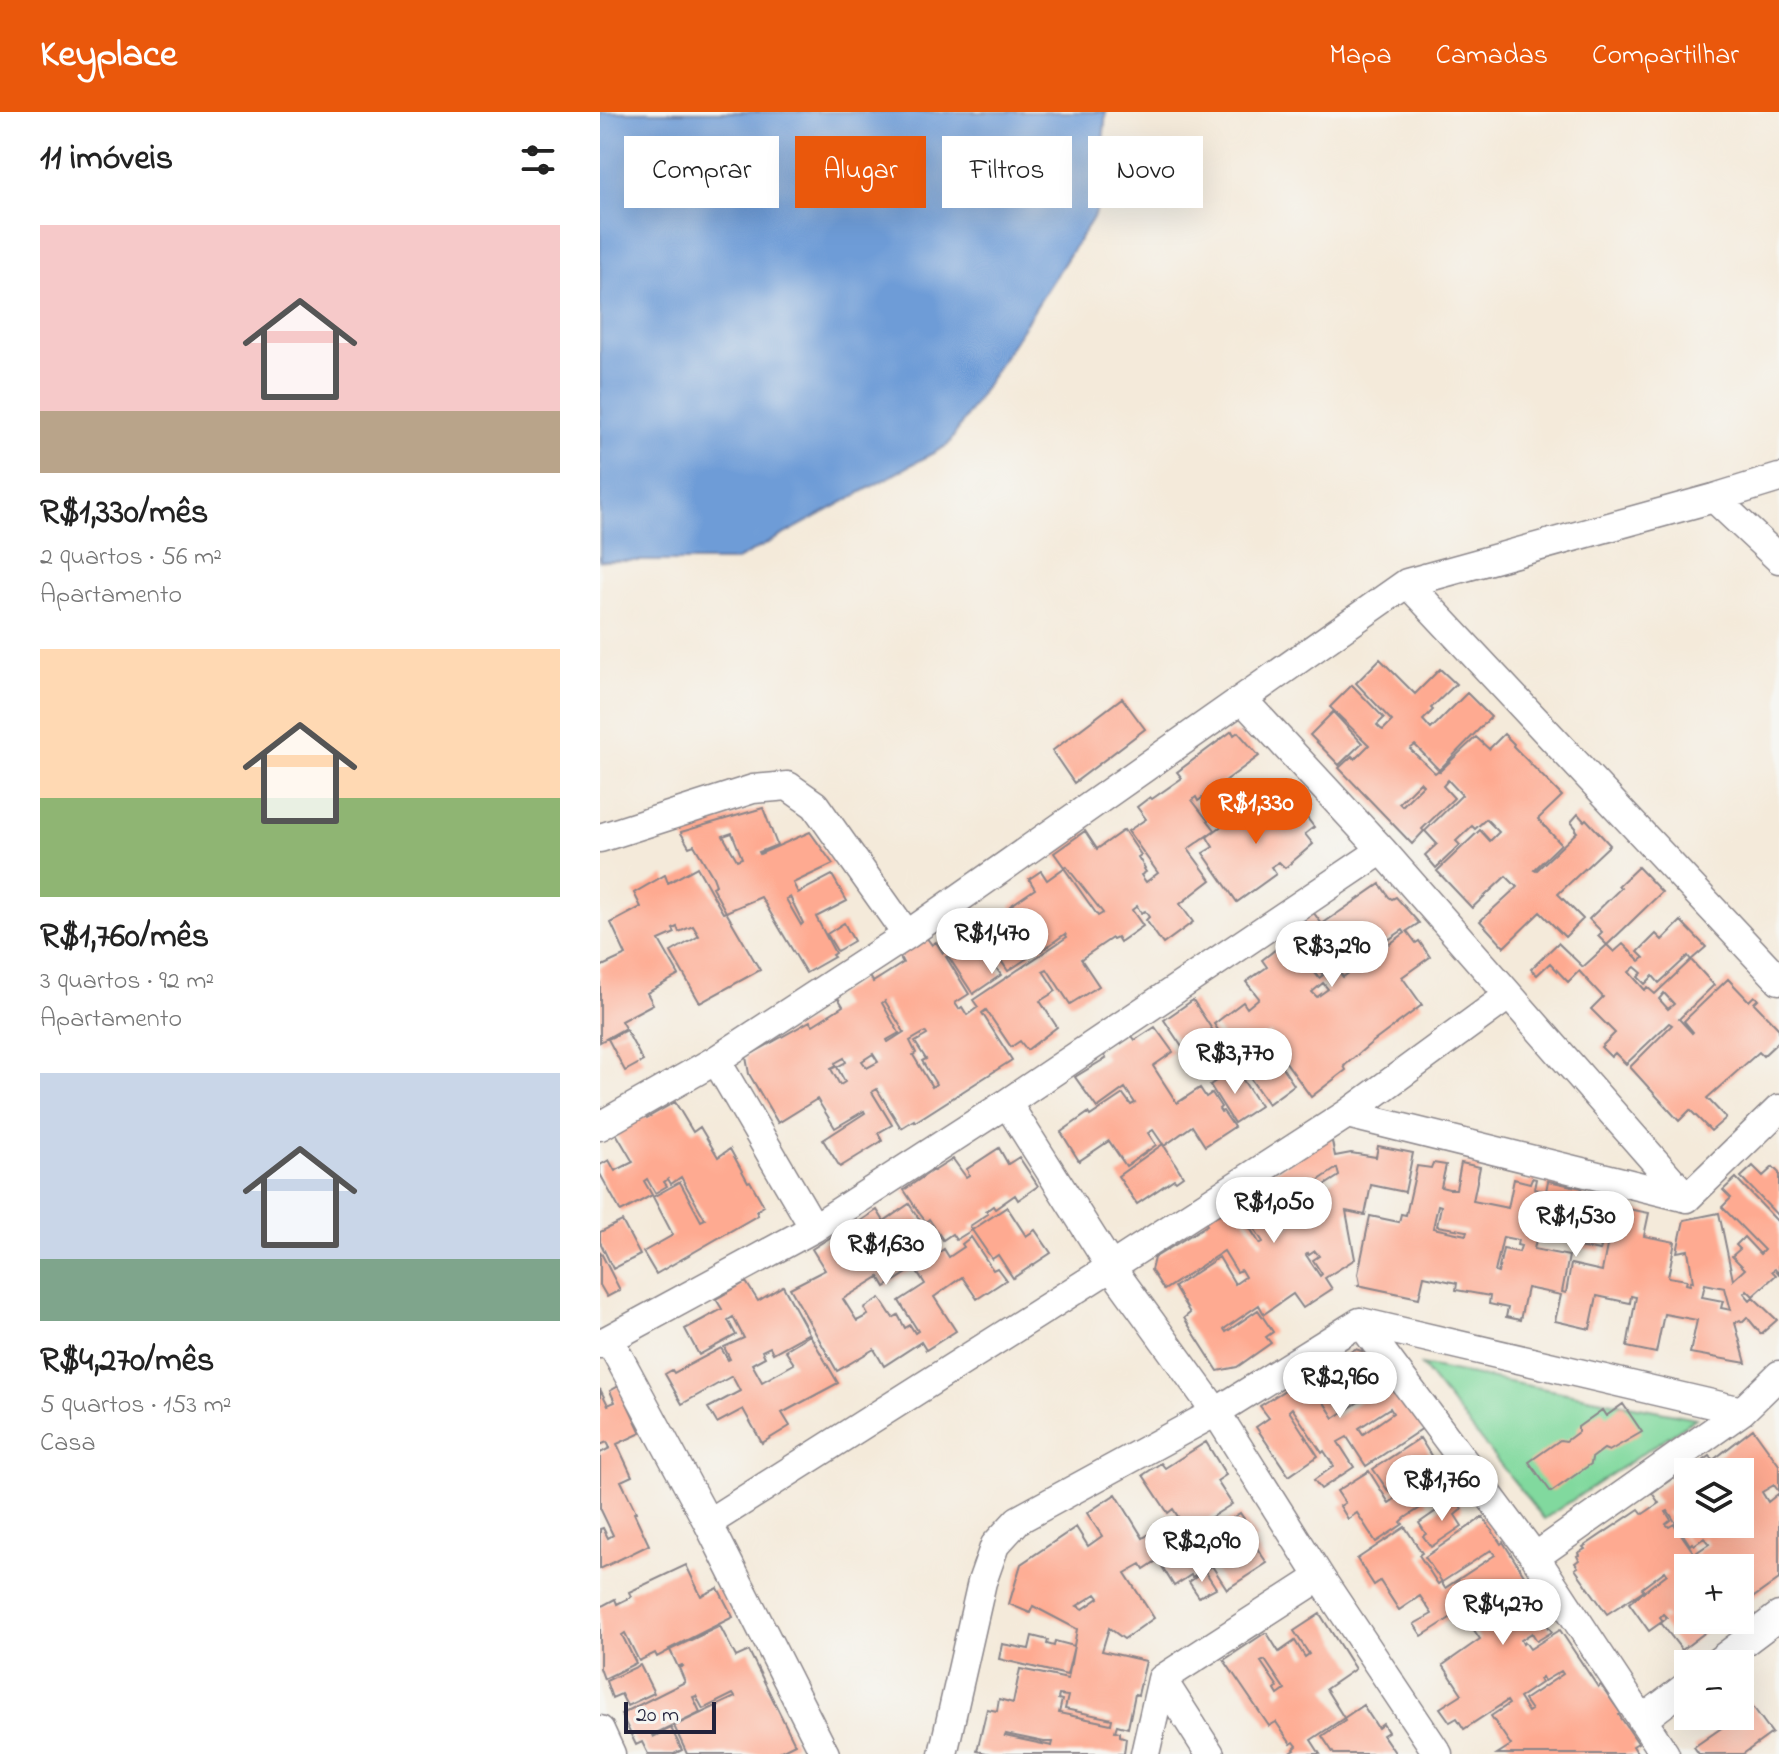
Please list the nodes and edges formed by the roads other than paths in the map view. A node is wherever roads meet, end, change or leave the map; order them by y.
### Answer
1 (1779, 478) edge
2 (1714, 498) junction
3 (1779, 559) edge
4 (1407, 583) junction
5 (1243, 700) junction
6 (600, 838) edge
7 (1382, 850) junction
8 (907, 935) junction
9 (1779, 980) edge
10 (1508, 996) junction
11 (716, 1060) junction
12 (1007, 1103) junction
13 (1779, 1109) edge
14 (1347, 1114) junction
15 (600, 1126) edge
16 (1687, 1198) junction
17 (814, 1228) junction
18 (1111, 1267) junction
19 (1360, 1322) junction
20 (604, 1342) edge
21 (1779, 1375) edge
22 (1742, 1411) junction
23 (1216, 1412) junction
24 (708, 1523) junction
25 (1535, 1557) junction
26 (1320, 1577) junction
27 (1779, 1616) edge
28 (1734, 1650) edge
29 (1162, 1679) junction
30 (1674, 1696) edge
31 (1642, 1720) junction
32 (600, 1730) edge
33 (611, 1754) edge
34 (825, 1754) edge
35 (943, 1754) edge
36 (1145, 1754) edge
37 (1210, 1754) edge
38 (1438, 1754) edge
39 (1665, 1754) edge

1 - 2 street
2 - 3 street
2 - 4 street
4 - 5 street
4 - 9 street
5 - 7 street
5 - 8 street
6 - 8 street
7 - 10 street
7 - 12 street
8 - 11 street
10 - 14 street
10 - 16 street
11 - 15 street
11 - 17 street
12 - 17 street
12 - 18 street
13 - 16 street
14 - 16 street
14 - 18 street
17 - 20 street
18 - 23 street
18 - 24 street
19 - 22 street
19 - 23 street
19 - 25 street
20 - 24 street
21 - 22 street
22 - 25 street
23 - 26 street
23 - 35 street
24 - 34 street
25 - 31 street
26 - 29 street
26 - 38 street
27 - 28 street
29 - 36 street
29 - 37 street
30 - 31 street
31 - 39 street
32 - 33 street

